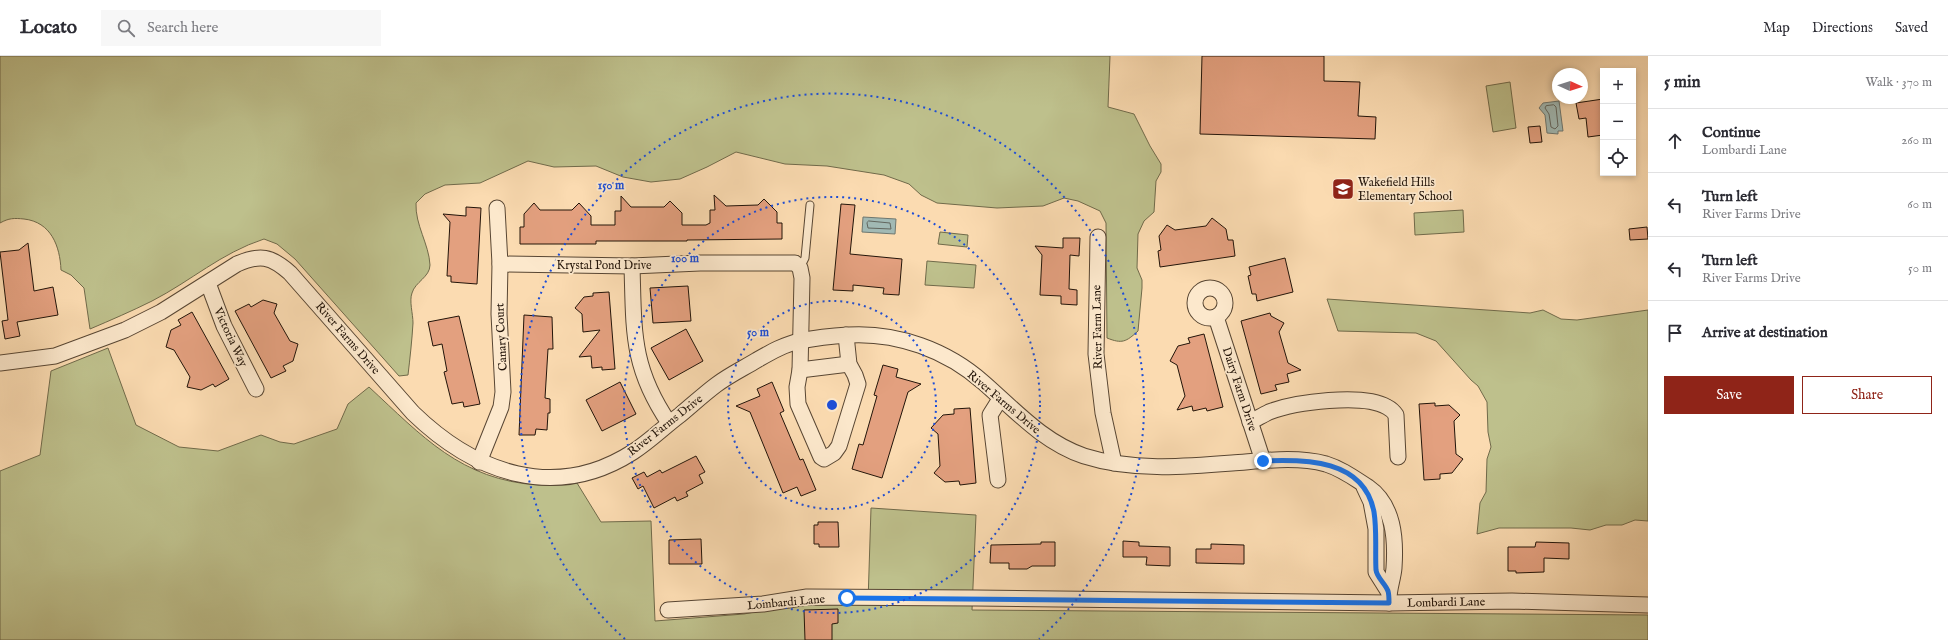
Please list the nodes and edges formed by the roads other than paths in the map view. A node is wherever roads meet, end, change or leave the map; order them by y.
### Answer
1 (810, 206) dead end
2 (497, 208) dead end
3 (1098, 237) dead end
4 (500, 264) junction
5 (632, 266) junction
6 (800, 268) junction
7 (208, 283) junction
8 (1216, 317) dead end
9 (846, 335) junction
10 (801, 341) junction
11 (0, 363) edge
12 (849, 364) junction
13 (800, 370) junction
14 (256, 389) dead end
15 (1000, 399) junction
16 (1250, 422) junction
17 (669, 423) junction
18 (1398, 457) dead end
19 (1263, 461) junction
20 (479, 462) junction
21 (1114, 463) junction
22 (998, 480) dead end
23 (1389, 597) junction
24 (1648, 605) edge
25 (668, 610) dead end

1 - 6 lane
2 - 4 street, Canary Court
3 - 21 street, River Farm Lane
4 - 5 street, Krystal Pond Drive
4 - 20 street, Canary Court
5 - 6 street, Krystal Pond Drive
5 - 17 street
6 - 10 street
7 - 11 street, River Farms Drive
7 - 14 street, Victoria Way
7 - 20 street, River Farms Drive
8 - 16 street, Dairy Farm Drive
9 - 10 street, River Farms Drive
9 - 12 street
9 - 15 street, River Farms Drive
10 - 13 street
10 - 17 street, River Farms Drive
12 - 13 street
12 - 13 street
15 - 21 street, River Farms Drive
15 - 22 street
16 - 18 street
16 - 19 street, Dairy Farm Drive
17 - 20 street, River Farms Drive
19 - 21 street, River Farms Drive
19 - 23 street, River Farms Drive
23 - 24 street, Lombardi Lane
23 - 25 street, Lombardi Lane

